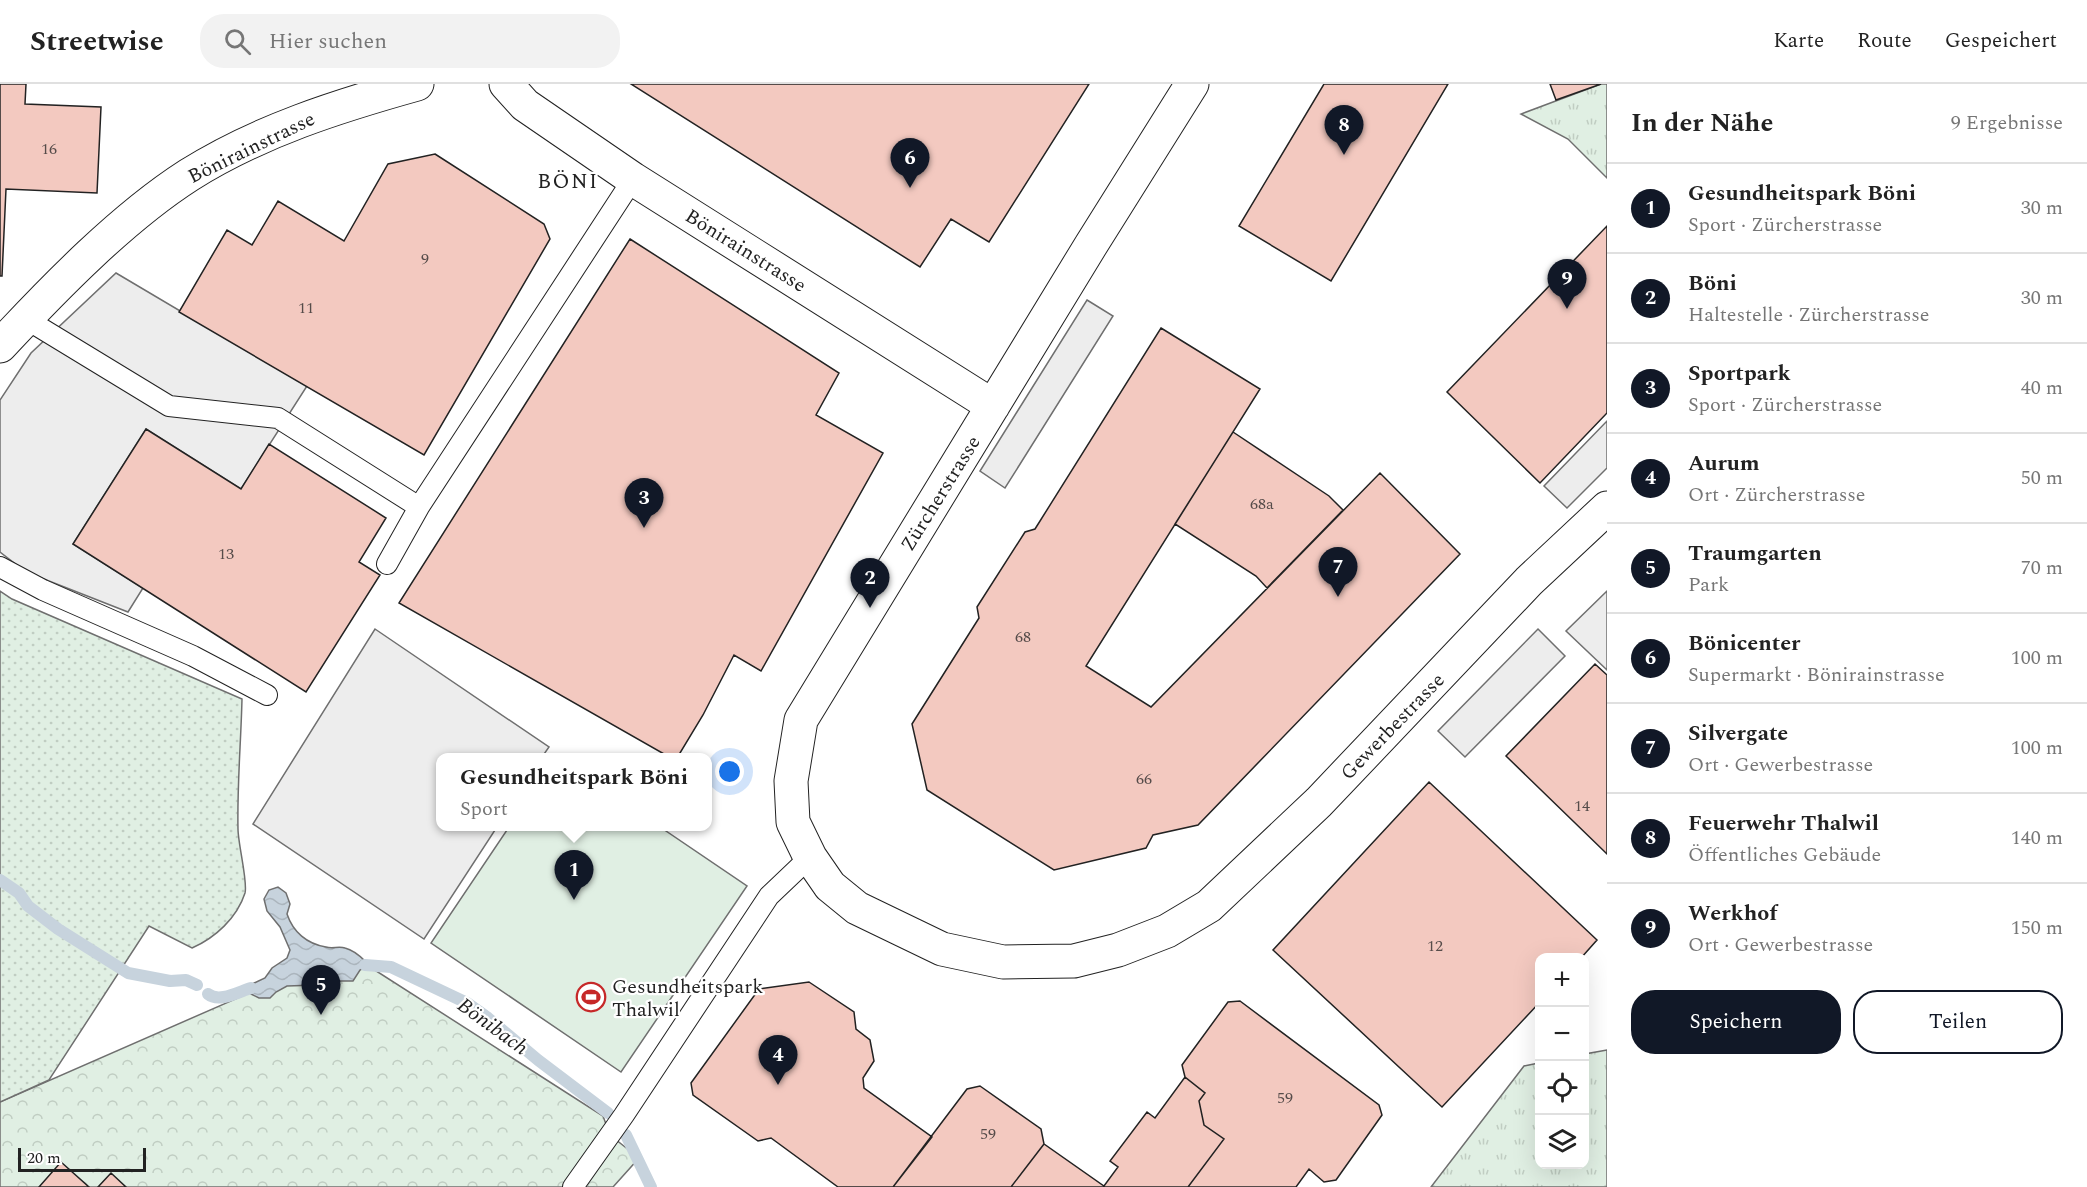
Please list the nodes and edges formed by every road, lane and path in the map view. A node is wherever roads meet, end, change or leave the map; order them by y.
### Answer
1 (417, 84) edge
2 (506, 84) edge
3 (1192, 84) edge
4 (633, 179) junction
5 (26, 319) junction
6 (0, 346) edge
7 (993, 406) junction
8 (419, 507) junction
9 (1607, 508) edge
10 (387, 564) dead end
11 (0, 567) edge
12 (267, 694) dead end
13 (810, 857) junction
14 (1167, 931) joint
15 (573, 1187) edge

1 - 5 street, Bönirainstrasse
2 - 4 street, Bönirainstrasse
3 - 7 street, Zürcherstrasse
4 - 7 street, Bönirainstrasse
4 - 8 lane
5 - 6 street, Bönirainstrasse
5 - 8 lane
7 - 13 street, Zürcherstrasse
8 - 10 lane
9 - 14 street, Gewerbestrasse
11 - 12 lane
13 - 14 street, Zürcherstrasse
13 - 15 lane

